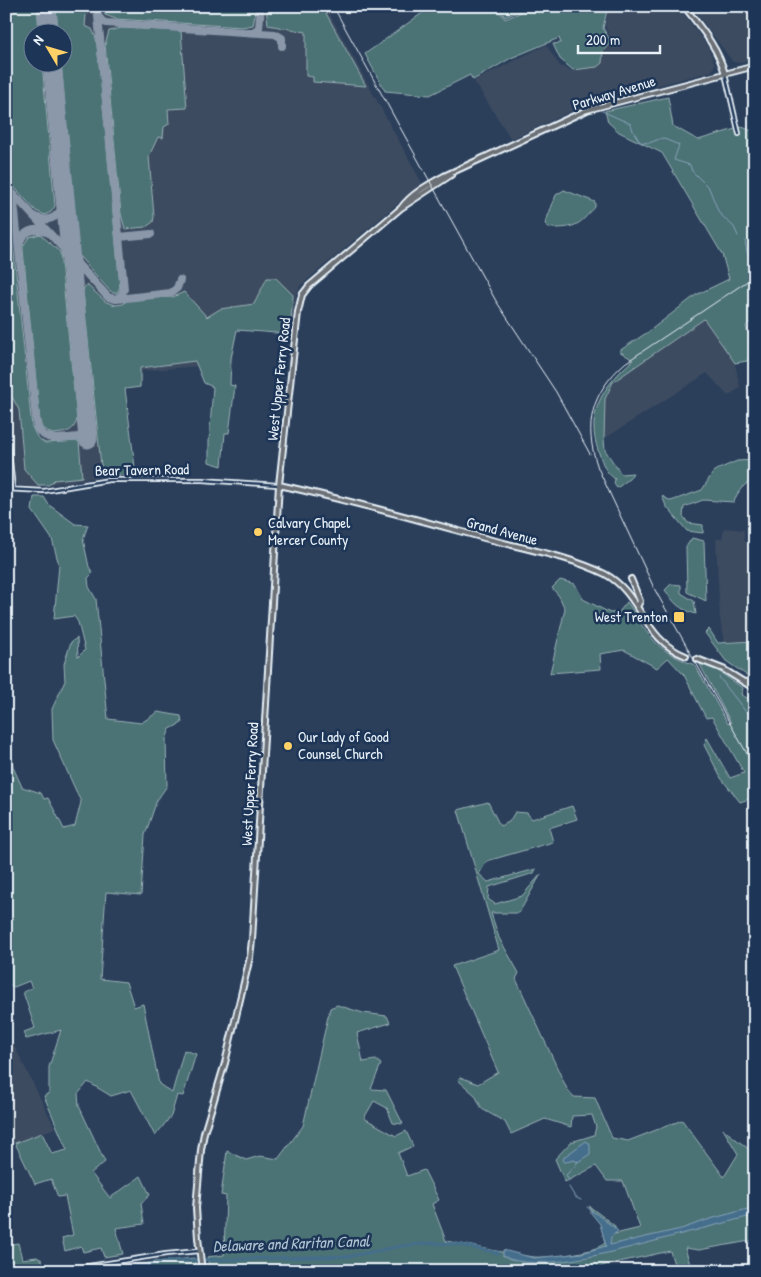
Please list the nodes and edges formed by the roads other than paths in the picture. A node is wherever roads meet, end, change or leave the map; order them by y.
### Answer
1 (684, 6) edge
2 (755, 66) edge
3 (724, 74) junction
4 (739, 134) dead end
5 (303, 293) joint
6 (6, 424) edge
7 (12, 476) junction
8 (279, 485) junction
9 (6, 487) edge
10 (13, 490) junction
11 (631, 579) dead end
12 (637, 607) junction
13 (686, 656) tunnel mouth
14 (696, 659) tunnel mouth
15 (755, 680) edge
16 (745, 682) junction
17 (755, 689) edge
18 (199, 1251) junction
19 (56, 1271) edge
20 (202, 1271) edge

1 - 3 main road
2 - 3 main road, Parkway Avenue
3 - 4 street
3 - 5 main road, Parkway Avenue
5 - 8 main road, West Upper Ferry Road
6 - 7 street
7 - 9 street
7 - 10 street
8 - 10 street, Bear Tavern Road
8 - 12 main road, Grand Avenue
8 - 18 main road, West Upper Ferry Road
9 - 10 street, Bear Tavern Road
11 - 12 main road
12 - 13 main road, Grand Avenue
14 - 16 main road
15 - 16 main road
16 - 17 main road
18 - 19 street
18 - 20 main road, West Upper Ferry Road

